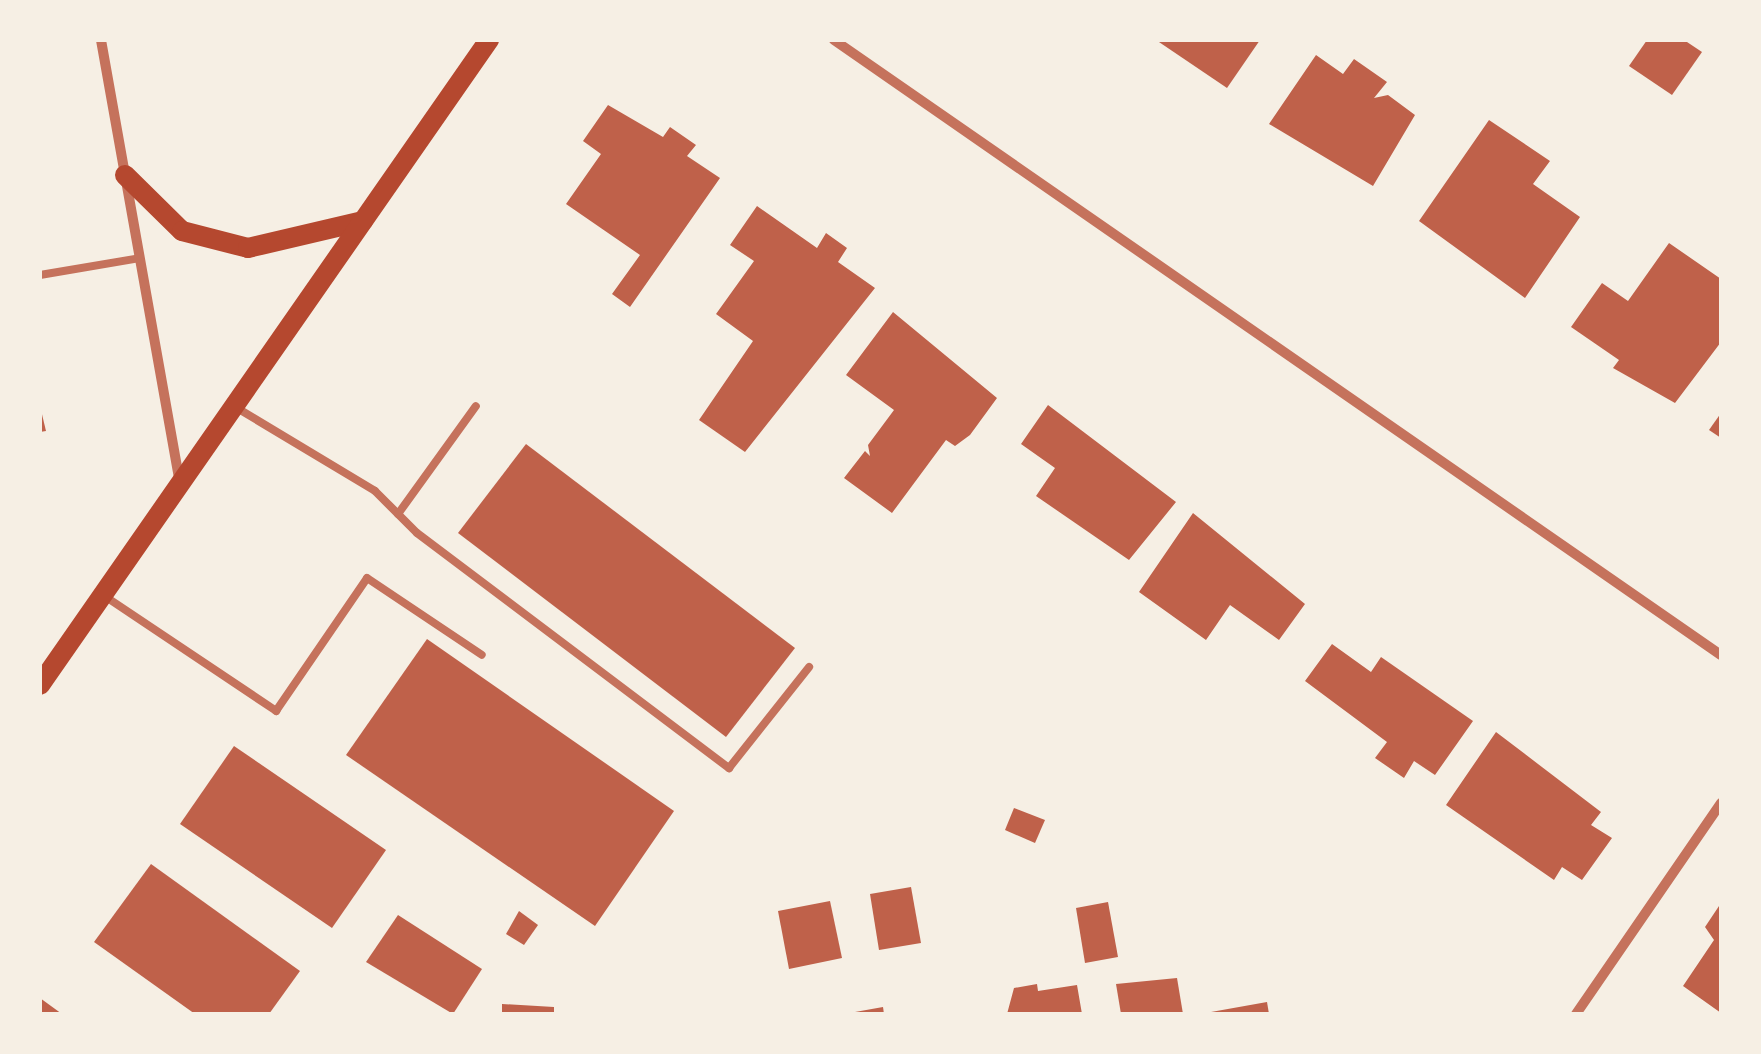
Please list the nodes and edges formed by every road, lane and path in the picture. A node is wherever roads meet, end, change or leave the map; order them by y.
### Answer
1 (101, 40) edge
2 (490, 40) edge
3 (834, 40) edge
4 (126, 175) junction
5 (362, 220) junction
6 (140, 258) junction
7 (40, 275) edge
8 (233, 406) junction
9 (476, 406) dead end
10 (180, 482) junction
11 (398, 514) junction
12 (102, 595) junction
13 (482, 655) dead end
14 (1721, 655) edge
15 (809, 667) dead end
16 (40, 685) edge
17 (1721, 803) edge
18 (1576, 1014) edge

1 - 4 street
2 - 5 main road
3 - 14 street
4 - 5 main road
4 - 6 street
5 - 8 main road
6 - 7 lane
6 - 10 street
8 - 10 main road
8 - 11 lane
9 - 11 lane
10 - 12 main road
11 - 15 lane
12 - 13 lane
12 - 16 main road
17 - 18 street

